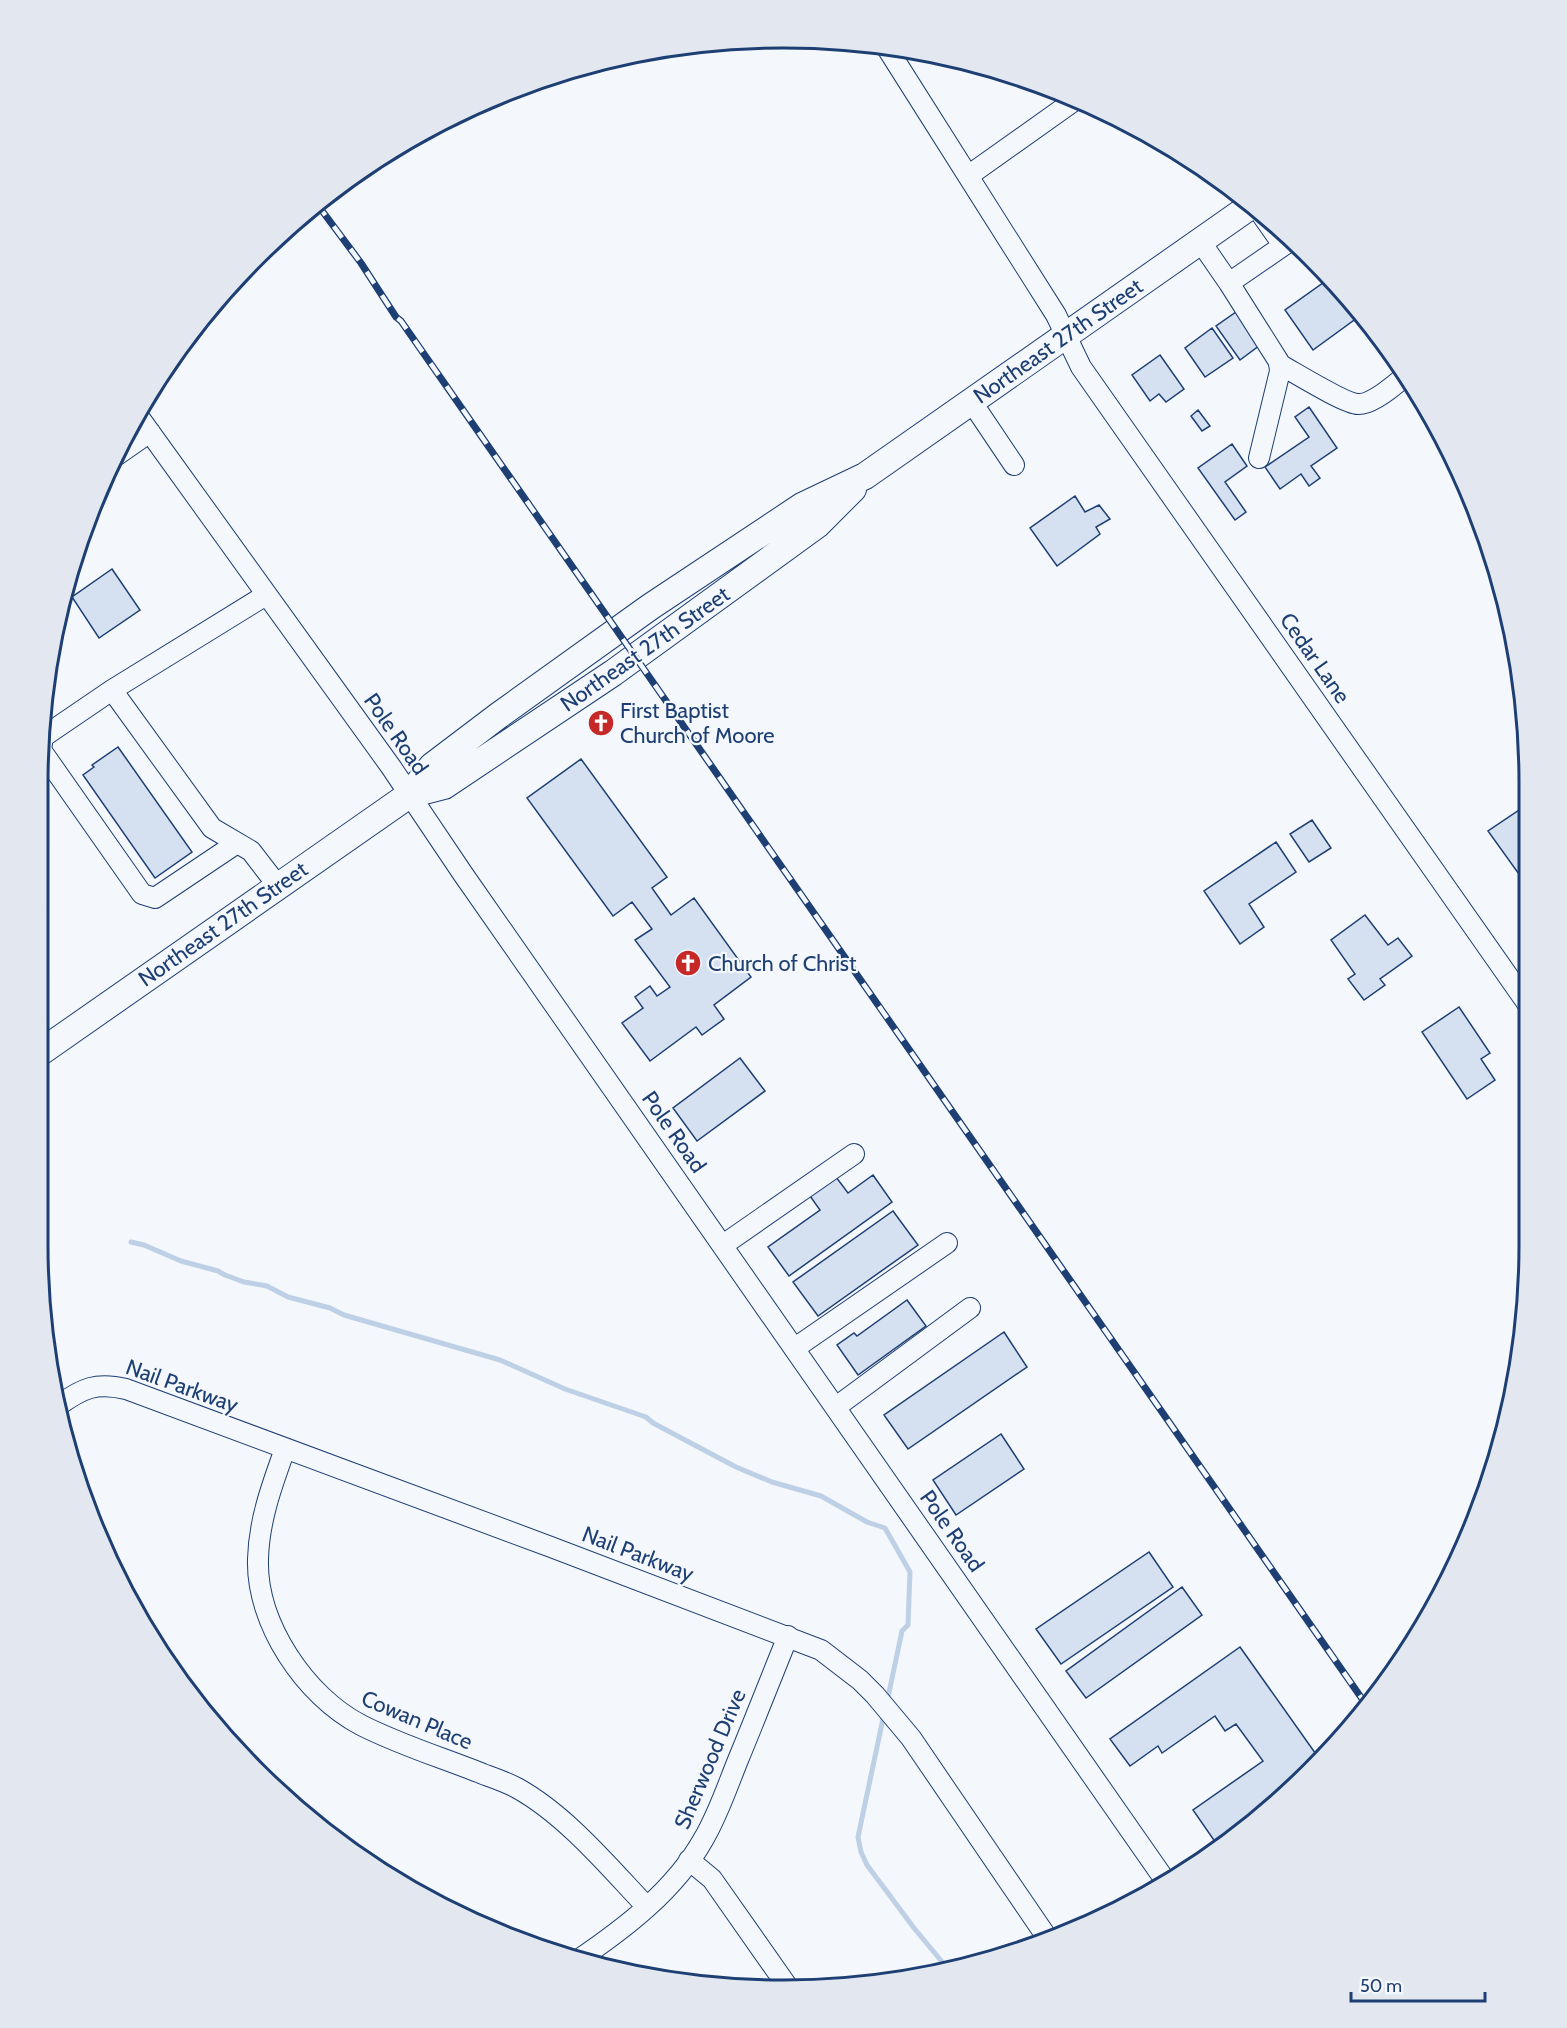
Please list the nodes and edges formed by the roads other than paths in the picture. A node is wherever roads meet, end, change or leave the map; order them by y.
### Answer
1 (892, 56) edge
2 (1068, 105) edge
3 (968, 176) junction
4 (1244, 211) edge
5 (1200, 241) junction
6 (1283, 245) edge
7 (1229, 283) junction
8 (1066, 335) junction
9 (1279, 364) junction
10 (1398, 381) edge
11 (971, 402) junction
12 (143, 423) edge
13 (150, 432) junction
14 (131, 445) edge
15 (1259, 458) dead end
16 (1014, 465) dead end
17 (266, 595) junction
18 (112, 690) junction
19 (50, 732) edge
20 (49, 761) edge
21 (409, 795) junction
22 (237, 843) junction
23 (278, 886) junction
24 (1519, 992) edge
25 (48, 1047) edge
26 (854, 1155) dead end
27 (947, 1243) dead end
28 (723, 1245) junction
29 (970, 1308) dead end
30 (795, 1348) junction
31 (65, 1400) edge
32 (836, 1407) junction
33 (285, 1449) junction
34 (788, 1636) junction
35 (688, 1860) junction
36 (1161, 1875) edge
37 (647, 1907) junction
38 (1043, 1932) edge
39 (588, 1953) edge
40 (783, 1980) edge

1 - 3 street, Cedar Lane
2 - 3 street
3 - 8 street, Cedar Lane
4 - 5 main road, Northeast 27th Street
5 - 7 street
5 - 8 main road, Northeast 27th Street
6 - 7 street
7 - 9 street
8 - 11 main road, Northeast 27th Street
8 - 24 street, Cedar Lane
9 - 10 street
9 - 15 street
11 - 16 street
11 - 21 main road, Northeast 27th Street
12 - 13 street, Pole Road
13 - 14 street
13 - 17 street, Pole Road
17 - 18 street
17 - 21 street, Pole Road
18 - 19 street
18 - 22 street
20 - 22 street
21 - 23 main road, Northeast 27th Street
21 - 28 street, Pole Road
22 - 23 street
23 - 25 main road, Northeast 27th Street
26 - 28 street
27 - 30 street
28 - 30 street, Pole Road
29 - 32 street
30 - 32 street, Pole Road
31 - 33 street, Nail Parkway
32 - 36 street, Pole Road
33 - 34 street, Nail Parkway
33 - 37 street, Cowan Place
34 - 35 street, Sherwood Drive
34 - 38 street, Nail Parkway
35 - 37 street, Sherwood Drive
35 - 40 street
37 - 39 street, Sherwood Drive

